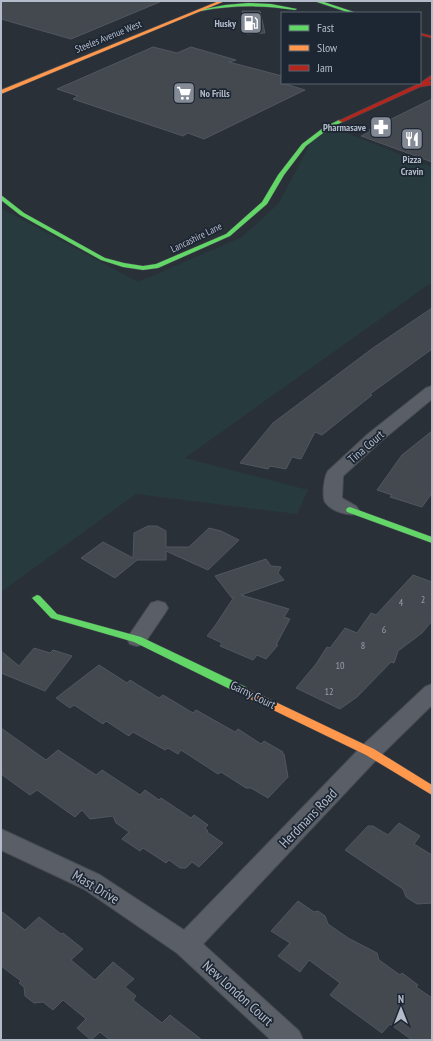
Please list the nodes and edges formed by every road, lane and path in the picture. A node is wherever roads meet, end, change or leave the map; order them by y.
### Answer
1 (223, 1) edge
2 (270, 1) edge
3 (316, 1) edge
4 (202, 10) junction
5 (352, 12) edge
6 (421, 34) edge
7 (432, 38) edge
8 (58, 58) dead end
9 (50, 72) junction
10 (432, 77) edge
11 (432, 83) edge
12 (418, 86) junction
13 (1, 92) edge
14 (1, 197) edge
15 (432, 391) edge
16 (350, 510) joint
17 (432, 540) edge
18 (37, 598) dead end
19 (158, 608) dead end
20 (136, 638) junction
21 (432, 692) edge
22 (370, 752) junction
23 (432, 791) edge
24 (1, 839) edge
25 (186, 945) junction
26 (290, 1040) edge

1 - 4 street, Steeles Avenue West
2 - 4 street
3 - 5 street
4 - 9 street, Steeles Avenue West
6 - 7 street
8 - 9 street
9 - 13 street, Steeles Avenue West
10 - 12 street, Lancashire Lane
11 - 12 street
12 - 14 street, Lancashire Lane
15 - 16 street, Tina Court
16 - 17 street
18 - 20 street, Garny Court
19 - 20 street
20 - 22 street, Garny Court
21 - 22 street, Herdmans Road
22 - 23 street, Garny Court
22 - 25 street, Herdmans Road
24 - 25 street, Mast Drive
25 - 26 street, New London Court

